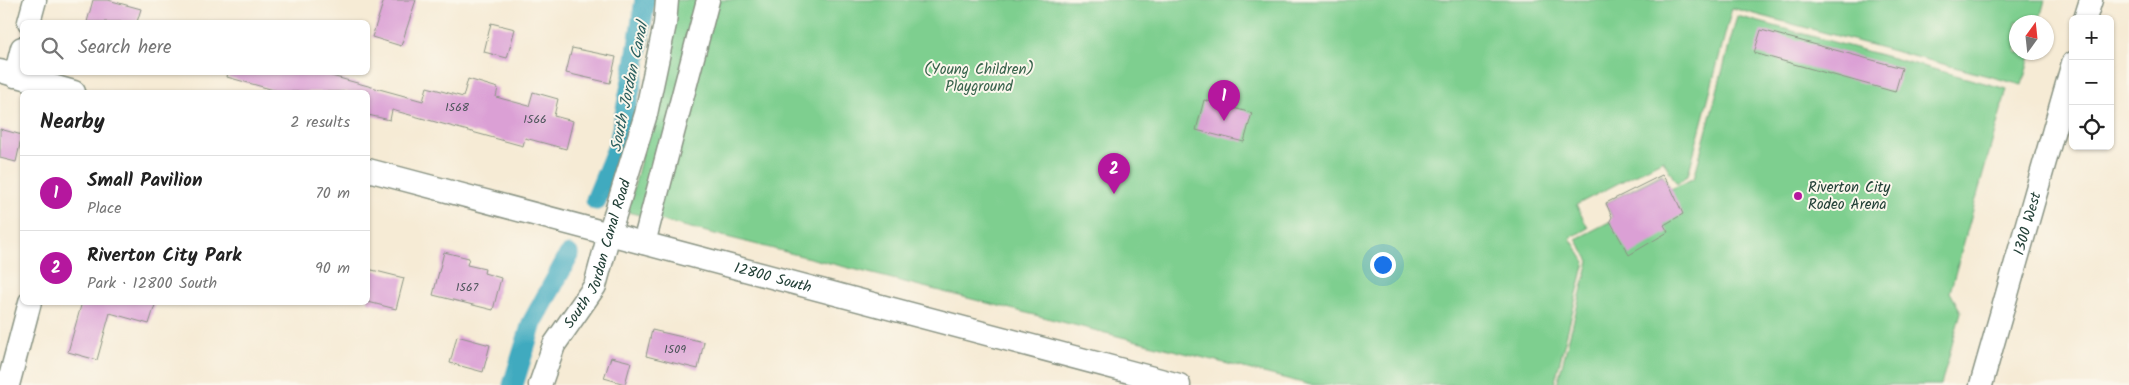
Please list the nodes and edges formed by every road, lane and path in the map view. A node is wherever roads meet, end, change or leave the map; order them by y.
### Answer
1 (35, 0) edge
2 (667, 0) edge
3 (708, 0) edge
4 (2091, 0) edge
5 (2087, 15) edge
6 (30, 20) edge
7 (20, 52) edge
8 (8, 74) edge
9 (2069, 77) edge
10 (67, 90) edge
11 (370, 171) edge
12 (609, 234) junction
13 (644, 244) junction
14 (29, 305) edge
15 (8, 385) edge
16 (540, 385) edge
17 (1179, 385) edge
18 (1981, 385) edge

1 - 6 street
2 - 12 street, South Jordan Canal Road
3 - 13 street
4 - 5 street
7 - 8 street
8 - 10 street
9 - 18 street, 1300 West
11 - 12 street, 12800 South
12 - 13 street, 12800 South
12 - 16 street, South Jordan Canal Road
13 - 17 street, 12800 South
14 - 15 street

